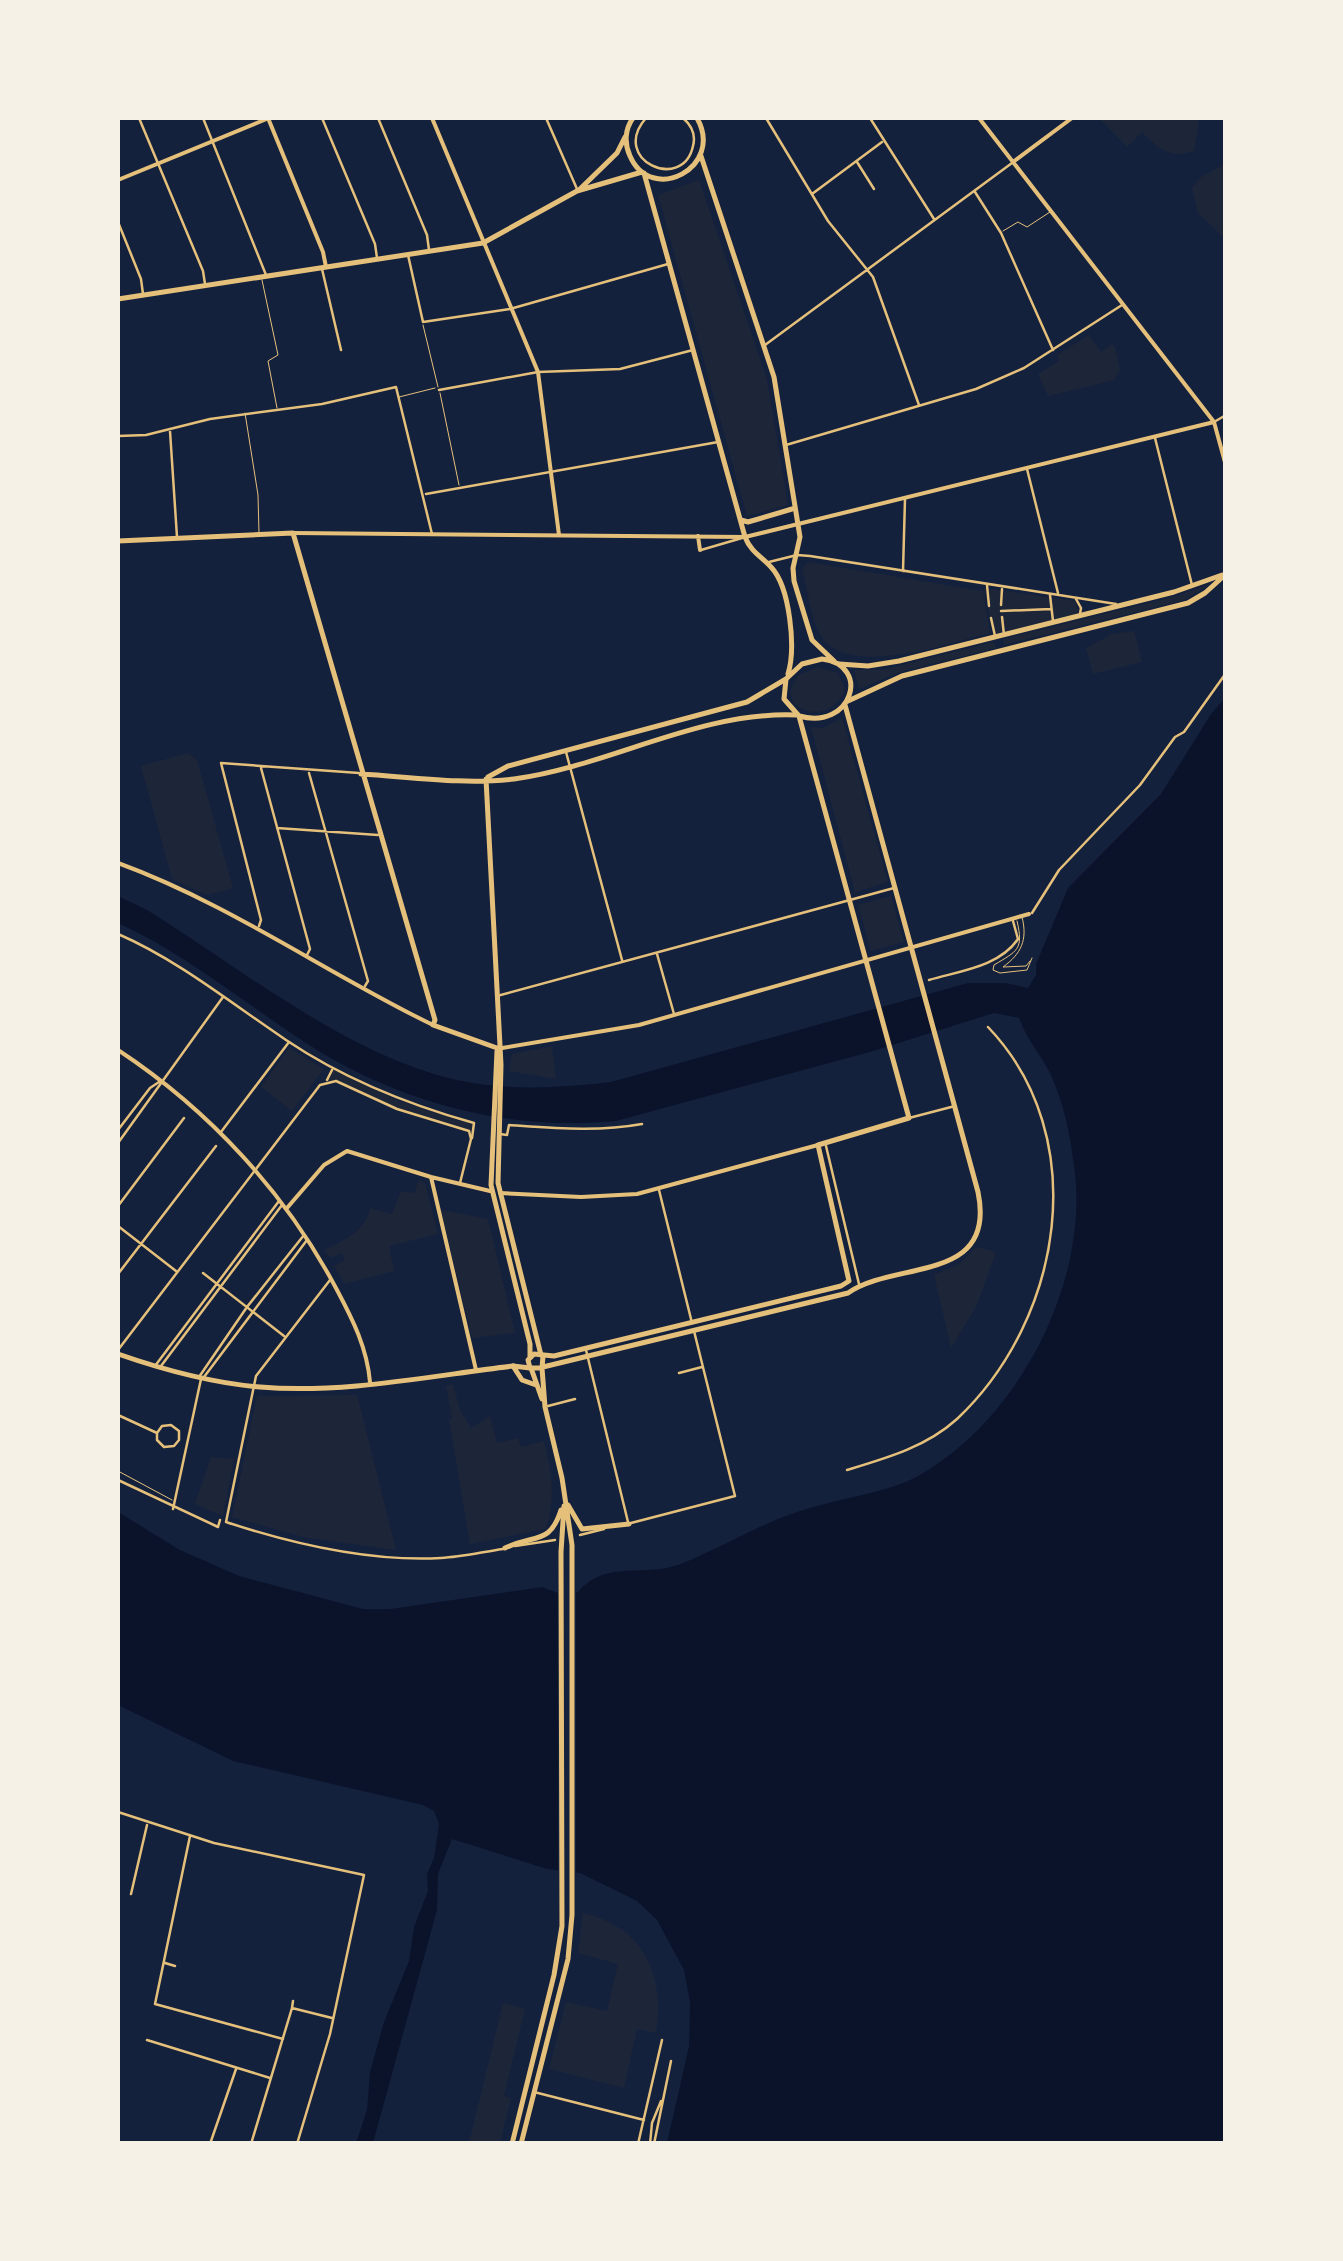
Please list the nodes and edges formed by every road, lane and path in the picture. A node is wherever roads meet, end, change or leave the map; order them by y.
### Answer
1 (139, 118) edge
2 (204, 118) edge
3 (268, 118) edge
4 (322, 118) edge
5 (378, 118) edge
6 (432, 118) edge
7 (546, 118) edge
8 (646, 118) edge
9 (684, 118) edge
10 (698, 118) edge
11 (766, 118) edge
12 (870, 118) edge
13 (979, 118) edge
14 (1067, 119) edge
15 (629, 120) edge
16 (707, 122) dead end
17 (704, 130) junction
18 (626, 135) junction
19 (213, 140) junction
20 (884, 140) junction
21 (700, 156) junction
22 (856, 161) junction
23 (1013, 162) junction
24 (158, 163) junction
25 (643, 173) junction
26 (118, 180) edge
27 (874, 189) dead end
28 (577, 191) junction
29 (974, 191) junction
30 (810, 194) junction
31 (1051, 211) junction
32 (935, 220) junction
33 (118, 222) edge
34 (1000, 233) junction
35 (483, 243) junction
36 (429, 251) junction
37 (408, 254) junction
38 (378, 259) junction
39 (670, 264) junction
40 (324, 267) junction
41 (868, 270) junction
42 (264, 277) junction
43 (205, 286) junction
44 (144, 295) junction
45 (118, 299) edge
46 (1124, 304) junction
47 (510, 309) junction
48 (423, 322) junction
49 (764, 345) junction
50 (341, 350) dead end
51 (694, 350) junction
52 (1053, 350) junction
53 (538, 372) junction
54 (439, 388) junction
55 (399, 397) junction
56 (920, 406) junction
57 (277, 408) junction
58 (245, 412) junction
59 (1226, 415) edge
60 (1214, 422) junction
61 (170, 429) junction
62 (118, 436) edge
63 (1154, 437) junction
64 (718, 442) junction
65 (785, 445) junction
66 (1226, 466) edge
67 (1027, 468) junction
68 (553, 471) junction
69 (460, 488) junction
70 (424, 494) junction
71 (905, 498) junction
72 (793, 505) junction
73 (740, 518) junction
74 (797, 524) junction
75 (293, 532) junction
76 (259, 533) junction
77 (432, 536) junction
78 (698, 536) junction
79 (177, 537) junction
80 (560, 537) junction
81 (745, 537) junction
82 (118, 541) edge
83 (700, 550) joint
84 (796, 555) junction
85 (766, 562) junction
86 (903, 572) junction
87 (1225, 574) edge
88 (1208, 580) junction
89 (987, 585) junction
90 (1192, 586) junction
91 (1002, 587) junction
92 (1212, 588) junction
93 (1050, 595) junction
94 (1058, 596) junction
95 (1075, 598) junction
96 (1122, 605) junction
97 (990, 606) dead end
98 (1051, 609) junction
99 (1002, 611) junction
100 (1078, 616) junction
101 (992, 618) dead end
102 (1054, 622) junction
103 (999, 636) junction
104 (1001, 651) junction
105 (837, 663) junction
106 (1226, 672) edge
107 (787, 676) junction
108 (846, 703) junction
109 (798, 716) junction
110 (566, 752) junction
111 (569, 765) junction
112 (261, 766) junction
113 (309, 770) junction
114 (361, 774) junction
115 (486, 779) junction
116 (275, 828) junction
117 (324, 831) junction
118 (380, 835) junction
119 (118, 863) edge
120 (896, 887) junction
121 (850, 900) junction
122 (1031, 914) joint
123 (1017, 918) junction
124 (259, 928) junction
125 (118, 934) edge
126 (912, 948) junction
127 (657, 952) junction
128 (307, 955) junction
129 (866, 960) junction
130 (622, 962) junction
131 (929, 980) dead end
132 (365, 987) junction
133 (496, 996) junction
134 (223, 997) junction
135 (674, 1015) junction
136 (433, 1025) junction
137 (988, 1027) dead end
138 (289, 1042) junction
139 (498, 1048) junction
140 (118, 1050) edge
141 (333, 1069) junction
142 (327, 1080) junction
143 (160, 1081) junction
144 (956, 1106) junction
145 (184, 1118) dead end
146 (910, 1118) junction
147 (642, 1124) dead end
148 (573, 1129) junction
149 (118, 1131) edge
150 (497, 1132) junction
151 (220, 1134) junction
152 (123, 1136) junction
153 (572, 1138) dead end
154 (471, 1140) junction
155 (118, 1143) edge
156 (822, 1144) junction
157 (216, 1146) dead end
158 (254, 1170) junction
159 (431, 1177) junction
160 (460, 1184) junction
161 (659, 1189) junction
162 (496, 1192) junction
163 (284, 1204) junction
164 (118, 1206) edge
165 (118, 1226) edge
166 (306, 1237) junction
167 (141, 1244) junction
168 (177, 1271) junction
169 (203, 1273) dead end
170 (118, 1274) edge
171 (332, 1279) junction
172 (848, 1281) junction
173 (217, 1284) junction
174 (859, 1285) junction
175 (249, 1309) junction
176 (693, 1326) junction
177 (285, 1337) junction
178 (586, 1352) junction
179 (118, 1353) edge
180 (542, 1356) junction
181 (529, 1357) junction
182 (513, 1366) junction
183 (158, 1367) junction
184 (704, 1367) junction
185 (531, 1368) junction
186 (543, 1368) junction
187 (476, 1370) junction
188 (679, 1373) dead end
189 (201, 1378) junction
190 (370, 1382) junction
191 (537, 1385) junction
192 (254, 1386) junction
193 (575, 1399) dead end
194 (545, 1407) junction
195 (118, 1415) edge
196 (157, 1432) junction
197 (179, 1440) junction
198 (188, 1442) junction
199 (847, 1470) dead end
200 (118, 1472) edge
201 (118, 1480) edge
202 (565, 1498) junction
203 (177, 1502) junction
204 (174, 1508) junction
205 (220, 1520) dead end
206 (629, 1524) junction
207 (580, 1535) dead end
208 (555, 1540) dead end
209 (505, 1548) junction
210 (118, 1812) edge
211 (148, 1823) junction
212 (190, 1836) junction
213 (131, 1894) dead end
214 (164, 1962) junction
215 (175, 1966) dead end
216 (294, 2001) dead end
217 (292, 2008) junction
218 (334, 2019) junction
219 (283, 2039) junction
220 (147, 2040) dead end
221 (662, 2040) dead end
222 (671, 2062) dead end
223 (237, 2068) junction
224 (270, 2079) junction
225 (534, 2092) junction
226 (663, 2095) junction
227 (644, 2120) junction
228 (210, 2144) edge
229 (251, 2144) edge
230 (297, 2144) edge
231 (512, 2144) edge
232 (521, 2144) edge
233 (638, 2144) edge
234 (652, 2144) edge

1 - 24 street
2 - 19 street
3 - 19 street
3 - 40 street
4 - 38 street
5 - 36 street
6 - 35 street
7 - 28 street
8 - 9 street
10 - 17 main road
11 - 30 street
12 - 20 street
13 - 23 street
14 - 23 street
15 - 18 main road
16 - 17 main road
17 - 21 main road
18 - 25 main road
18 - 28 main road
19 - 24 street
19 - 42 street
20 - 22 street
20 - 32 street
21 - 25 main road
21 - 49 main road
22 - 27 street
22 - 30 street
23 - 29 street
23 - 31 street
24 - 26 street
24 - 43 street
25 - 28 main road
25 - 39 main road
28 - 35 main road
29 - 32 street
29 - 34 street
30 - 41 street
31 - 34 lane
31 - 46 street
32 - 41 street
33 - 44 street
34 - 52 street
35 - 36 main road
35 - 47 street
36 - 37 main road
37 - 38 main road
37 - 48 street
38 - 40 main road
39 - 47 street
39 - 51 main road
40 - 42 main road
40 - 50 street
41 - 49 street
41 - 56 street
42 - 43 main road
42 - 57 lane
43 - 44 main road
44 - 45 main road
46 - 52 street
46 - 60 street
47 - 48 street
47 - 53 street
48 - 54 lane
49 - 65 main road
51 - 53 street
51 - 64 main road
52 - 56 street
53 - 54 street
53 - 68 street
54 - 55 lane
54 - 69 lane
55 - 57 street
55 - 70 street
56 - 65 street
57 - 58 street
58 - 61 street
58 - 76 lane
59 - 60 street
60 - 63 street
60 - 66 street
61 - 62 street
61 - 79 street
63 - 67 street
63 - 90 street
64 - 68 street
64 - 73 main road
65 - 72 main road
67 - 71 street
67 - 94 street
68 - 69 street
68 - 80 street
69 - 70 street
70 - 77 street
71 - 74 street
71 - 86 street
72 - 73 main road
72 - 74 main road
73 - 81 main road
74 - 81 street
74 - 84 main road
75 - 76 main road
75 - 77 street
75 - 114 main road
76 - 79 main road
77 - 80 street
78 - 80 street
78 - 81 street
78 - 83 street
79 - 82 main road
81 - 83 street
81 - 85 main road
84 - 85 street
84 - 86 street
84 - 105 main road
85 - 107 main road
86 - 89 street
87 - 88 main road
87 - 92 main road
88 - 90 main road
88 - 92 main road
89 - 91 street
89 - 97 street
90 - 96 main road
91 - 93 street
91 - 99 street
92 - 104 main road
93 - 94 street
93 - 98 street
94 - 95 street
95 - 96 street
95 - 100 street
96 - 100 main road
98 - 99 street
98 - 102 street
99 - 103 street
100 - 102 main road
101 - 103 street
102 - 103 main road
103 - 104 main road
103 - 105 main road
104 - 108 main road
105 - 107 main road
105 - 108 main road
106 - 122 street
107 - 109 main road
107 - 110 main road
108 - 109 main road
108 - 120 main road
109 - 111 main road
109 - 121 main road
110 - 111 street
110 - 115 main road
111 - 115 main road
111 - 130 street
112 - 113 street
112 - 116 street
112 - 124 street
113 - 114 street
113 - 117 street
114 - 115 main road
114 - 118 main road
115 - 133 main road
116 - 117 street
116 - 128 street
117 - 118 street
117 - 132 street
118 - 136 main road
119 - 124 street
120 - 121 street
120 - 126 main road
121 - 127 street
121 - 129 main road
122 - 123 street
123 - 123 lane
123 - 126 street
123 - 131 street
124 - 128 street
125 - 134 street
126 - 129 street
126 - 144 main road
127 - 130 street
127 - 135 street
128 - 132 street
129 - 135 street
129 - 146 main road
130 - 133 street
132 - 136 street
133 - 139 main road
134 - 138 street
134 - 143 street
135 - 139 street
136 - 139 main road
137 - 199 street
138 - 141 street
138 - 151 street
139 - 150 main road
140 - 143 street
141 - 142 street
141 - 154 street
142 - 154 street
142 - 158 street
143 - 149 street
143 - 151 street
143 - 152 street
144 - 146 street
144 - 174 main road
145 - 164 street
146 - 156 main road
147 - 148 street
148 - 150 street
148 - 153 street
149 - 152 street
150 - 162 main road
151 - 158 street
152 - 155 street
154 - 160 street
156 - 161 street
156 - 172 main road
156 - 174 street
157 - 167 street
158 - 163 street
158 - 168 street
159 - 160 street
159 - 163 street
159 - 187 street
160 - 162 street
161 - 162 street
161 - 176 street
162 - 180 main road
162 - 181 main road
163 - 166 street
163 - 173 street
165 - 167 street
166 - 171 street
166 - 175 street
167 - 168 street
167 - 170 street
168 - 179 street
169 - 173 street
171 - 177 street
171 - 190 street
172 - 174 street
172 - 176 main road
173 - 175 street
173 - 183 street
174 - 176 main road
175 - 177 street
175 - 189 street
176 - 178 main road
176 - 184 street
177 - 192 street
178 - 180 main road
178 - 186 main road
178 - 206 street
179 - 183 main road
180 - 181 main road
180 - 186 main road
181 - 182 main road
181 - 185 main road
182 - 185 main road
182 - 187 main road
182 - 191 main road
183 - 189 main road
184 - 188 street
184 - 206 street
185 - 186 main road
185 - 191 main road
186 - 194 main road
187 - 190 main road
189 - 192 main road
189 - 198 street
190 - 192 main road
191 - 194 main road
192 - 209 street
193 - 194 street
194 - 202 main road
195 - 196 street
196 - 197 street
196 - 197 street
197 - 198 street
198 - 203 street
200 - 203 lane
201 - 204 street
202 - 206 main road
202 - 209 main road
202 - 225 main road
202 - 231 main road
203 - 204 street
204 - 205 street
206 - 207 street
208 - 209 street
210 - 211 street
211 - 212 street
211 - 213 street
212 - 214 street
212 - 218 street
214 - 215 street
214 - 219 street
216 - 217 street
217 - 218 street
217 - 219 street
218 - 230 street
219 - 224 street
220 - 223 street
221 - 227 street
222 - 226 street
223 - 224 street
223 - 228 street
224 - 229 street
225 - 227 street
225 - 232 main road
226 - 234 street
226 - 234 street
227 - 233 street

